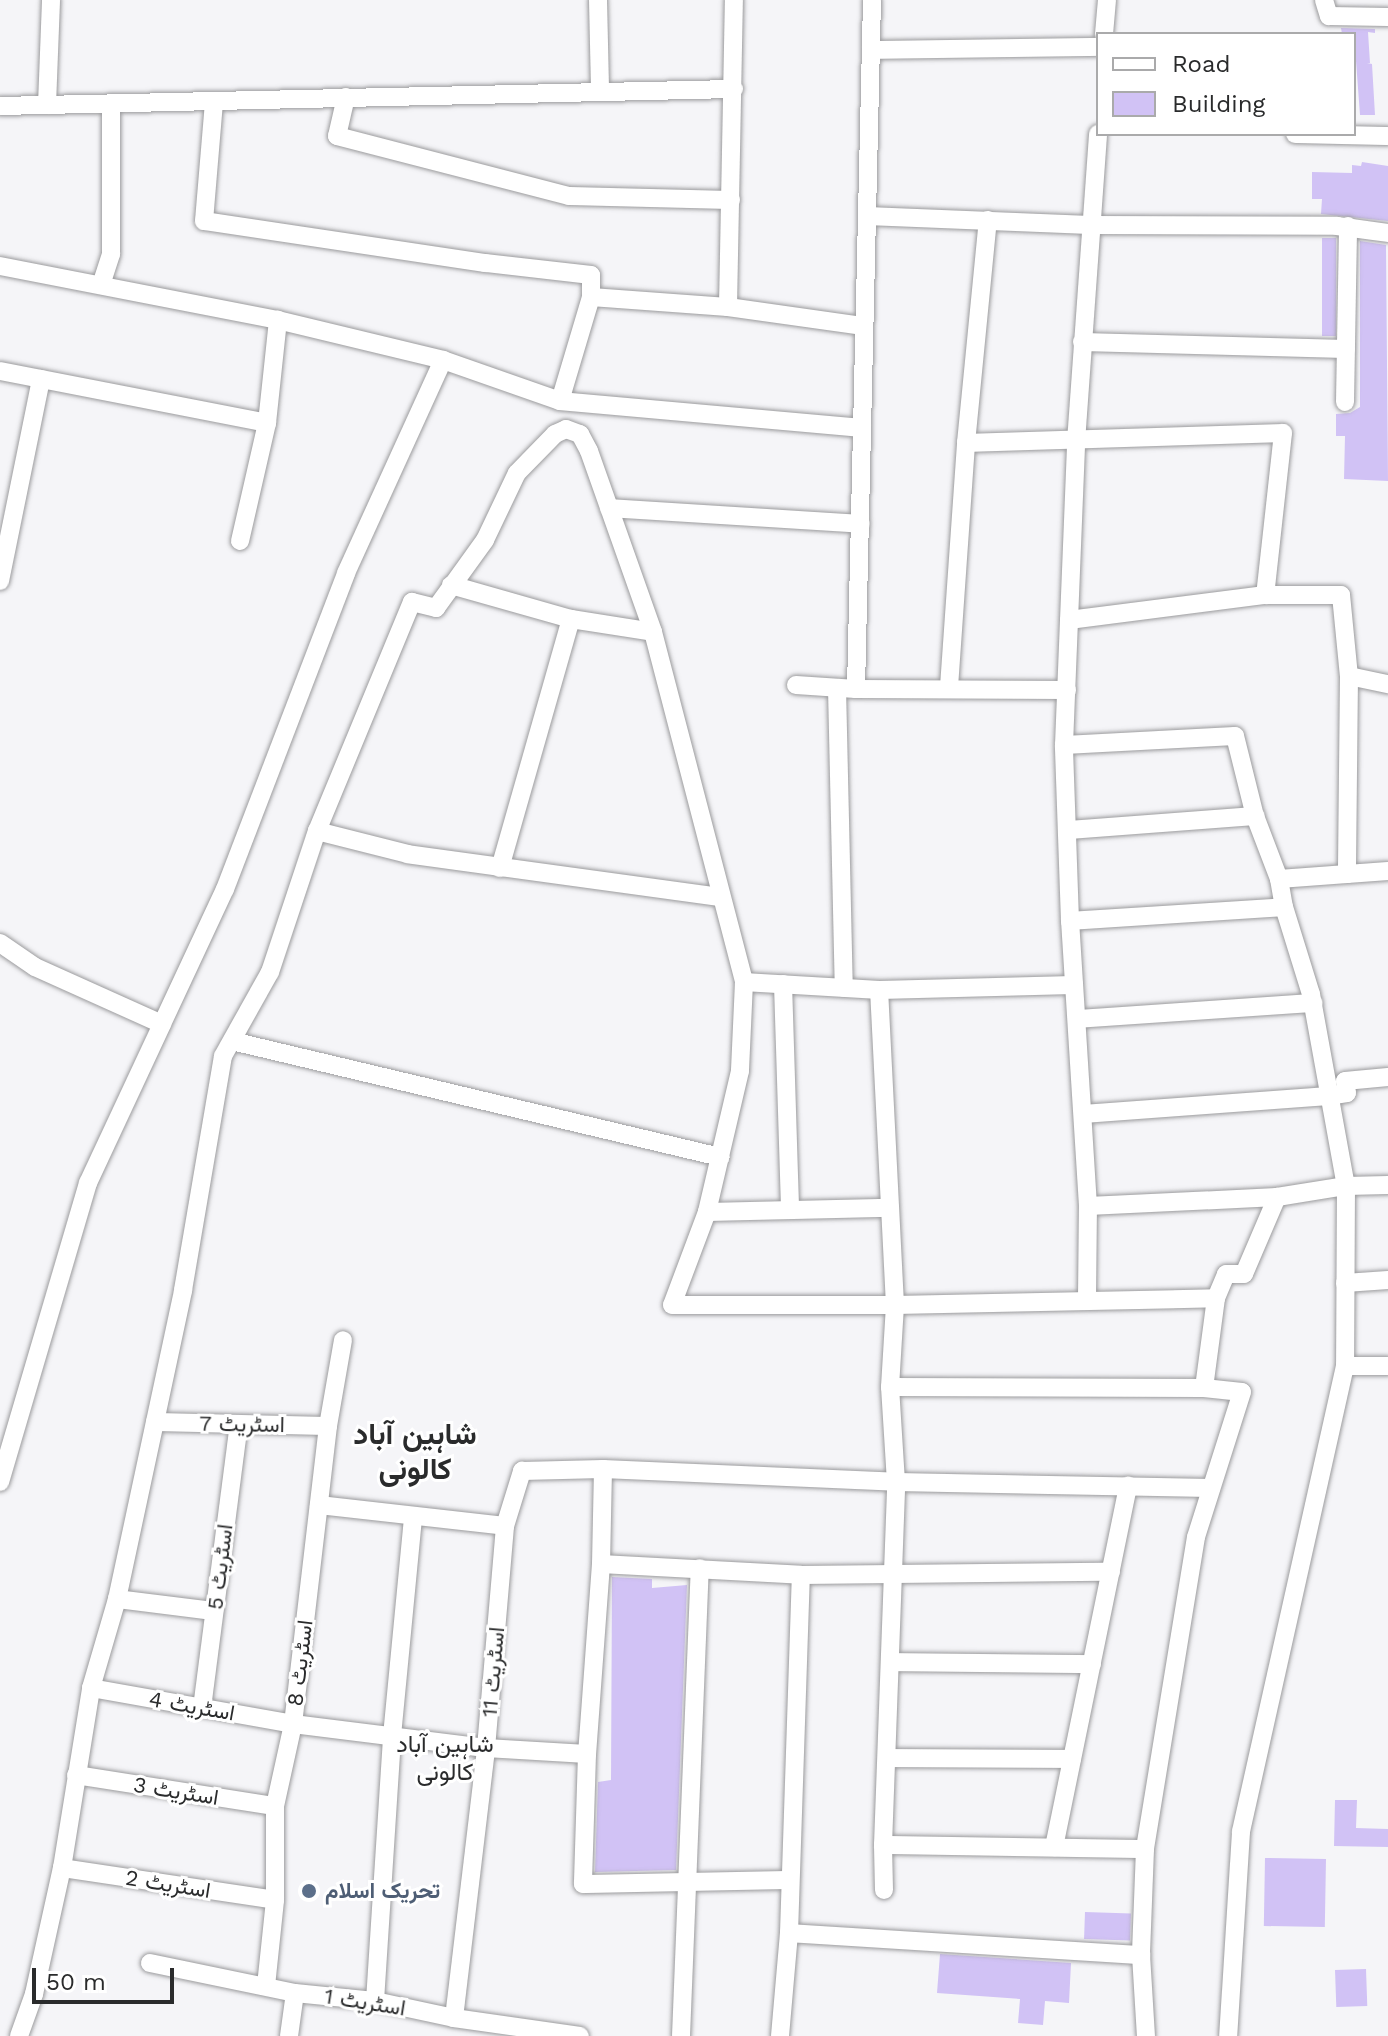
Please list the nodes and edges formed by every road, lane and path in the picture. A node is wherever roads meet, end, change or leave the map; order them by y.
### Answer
1 (51, 0) edge
2 (598, 0) edge
3 (734, 0) edge
4 (872, 0) edge
5 (1107, 0) edge
6 (1324, 0) edge
7 (1388, 17) edge
8 (1104, 32) edge
9 (1096, 47) edge
10 (871, 50) junction
11 (734, 89) junction
12 (600, 91) junction
13 (346, 97) junction
14 (214, 101) junction
15 (111, 103) junction
16 (47, 105) junction
17 (0, 106) edge
18 (1356, 135) edge
19 (1098, 136) edge
20 (1388, 136) edge
21 (731, 200) junction
22 (867, 216) junction
23 (988, 220) junction
24 (1090, 225) junction
25 (1348, 226) junction
26 (1388, 233) edge
27 (0, 266) edge
28 (101, 285) junction
29 (591, 297) junction
30 (728, 307) junction
31 (278, 320) junction
32 (864, 326) junction
33 (1082, 342) junction
34 (1346, 349) junction
35 (443, 360) junction
36 (0, 371) edge
37 (41, 379) junction
38 (560, 401) junction
39 (1345, 402) dead end
40 (267, 423) junction
41 (862, 428) junction
42 (1076, 442) junction
43 (966, 443) junction
44 (609, 508) junction
45 (860, 524) junction
46 (240, 541) dead end
47 (0, 581) edge
48 (451, 585) junction
49 (1265, 595) junction
50 (571, 619) junction
51 (1069, 620) junction
52 (653, 632) junction
53 (1349, 676) junction
54 (1388, 684) edge
55 (796, 685) dead end
56 (949, 687) junction
57 (846, 688) junction
58 (1067, 690) junction
59 (1064, 745) junction
60 (1255, 816) junction
61 (1068, 830) junction
62 (317, 831) junction
63 (500, 868) junction
64 (1388, 871) edge
65 (1347, 874) junction
66 (1279, 879) junction
67 (720, 897) junction
68 (1284, 907) junction
69 (1070, 921) junction
70 (0, 943) edge
71 (744, 982) junction
72 (783, 984) junction
73 (1074, 985) junction
74 (844, 988) junction
75 (879, 990) junction
76 (1313, 1003) junction
77 (1077, 1019) junction
78 (162, 1024) junction
79 (232, 1041) junction
80 (1388, 1077) edge
81 (1328, 1096) junction
82 (1083, 1114) junction
83 (720, 1157) junction
84 (1388, 1185) edge
85 (1346, 1186) junction
86 (1277, 1197) junction
87 (1088, 1206) junction
88 (890, 1208) junction
89 (790, 1210) junction
90 (707, 1212) junction
91 (1388, 1280) edge
92 (1345, 1283) junction
93 (1087, 1298) junction
94 (1216, 1298) junction
95 (895, 1305) junction
96 (343, 1340) dead end
97 (1345, 1366) junction
98 (1388, 1366) edge
99 (890, 1387) junction
100 (1204, 1388) junction
101 (155, 1422) junction
102 (239, 1425) junction
103 (328, 1426) junction
104 (603, 1469) junction
105 (0, 1482) edge
106 (896, 1482) junction
107 (1128, 1485) junction
108 (1211, 1488) junction
109 (319, 1505) junction
110 (413, 1517) junction
111 (505, 1526) junction
112 (601, 1564) junction
113 (700, 1568) junction
114 (1111, 1572) junction
115 (801, 1575) junction
116 (894, 1575) junction
117 (117, 1599) junction
118 (214, 1611) junction
119 (892, 1662) junction
120 (1092, 1664) junction
121 (91, 1688) junction
122 (202, 1708) junction
123 (293, 1724) junction
124 (392, 1736) junction
125 (486, 1748) junction
126 (587, 1754) junction
127 (888, 1758) junction
128 (1072, 1759) junction
129 (76, 1775) junction
130 (275, 1806) junction
131 (883, 1845) junction
132 (1054, 1847) junction
133 (1145, 1849) junction
134 (62, 1868) junction
135 (790, 1880) junction
136 (687, 1883) junction
137 (884, 1890) dead end
138 (275, 1900) junction
139 (789, 1933) junction
140 (1141, 1955) junction
141 (150, 1963) dead end
142 (266, 1986) junction
143 (295, 1993) junction
144 (375, 2001) junction
145 (454, 2018) junction
146 (19, 2036) edge
147 (289, 2036) edge
148 (580, 2036) edge
149 (681, 2036) edge
150 (780, 2036) edge
151 (1146, 2036) edge
152 (1228, 2036) edge

1 - 16 street
2 - 12 street
3 - 11 street
4 - 10 street
5 - 8 street
6 - 7 street
9 - 10 street
10 - 22 street
11 - 12 street
11 - 21 street
12 - 13 street
13 - 14 street
13 - 21 street
14 - 15 street
14 - 29 street
15 - 16 street
15 - 28 street
16 - 17 street
18 - 20 street
19 - 24 street
21 - 30 street
22 - 23 street
22 - 32 street
23 - 24 street
23 - 43 street
24 - 25 street
24 - 33 street
25 - 26 street
25 - 34 street
27 - 28 street
28 - 31 street
29 - 30 street
29 - 38 street
30 - 32 street
31 - 35 street
31 - 40 street
32 - 41 street
33 - 34 street
33 - 42 street
34 - 39 street
35 - 38 street
35 - 78 street
36 - 37 street
37 - 40 street
37 - 47 street
38 - 41 street
40 - 46 street
41 - 45 street
42 - 43 street
42 - 49 street
42 - 51 street
43 - 56 street
44 - 45 street
44 - 48 street
44 - 52 street
45 - 57 street
48 - 50 street
48 - 62 street
49 - 51 street
49 - 53 street
50 - 52 street
50 - 63 street
51 - 58 street
52 - 67 street
53 - 54 street
53 - 65 street
55 - 57 street
56 - 57 street
56 - 58 street
57 - 74 street
58 - 59 street
59 - 60 street
59 - 61 street
60 - 61 street
60 - 66 street
61 - 69 street
62 - 63 street
62 - 79 street
63 - 67 street
64 - 65 street
65 - 66 street
66 - 68 street
67 - 71 street
68 - 69 street
68 - 76 street
69 - 73 street
70 - 78 street
71 - 72 street
71 - 83 street
72 - 74 street
72 - 89 street
73 - 75 street
73 - 77 street
74 - 75 street
75 - 88 street
76 - 77 street
76 - 81 street
77 - 82 street
78 - 105 street
79 - 83 street
79 - 101 street
80 - 81 street
81 - 82 street
81 - 85 street
82 - 87 street
83 - 90 street
84 - 85 street
85 - 86 street
85 - 92 street
86 - 87 street
86 - 94 street
87 - 93 street
88 - 89 street
88 - 95 street
89 - 90 street
90 - 95 street
91 - 92 street
92 - 97 street
93 - 94 street
93 - 95 street
94 - 100 street
95 - 99 street
96 - 103 street, اسٹریٹ 8
97 - 98 street
97 - 152 street
99 - 100 street
99 - 106 street
100 - 108 street
101 - 102 street, اسٹریٹ 7
101 - 117 street
102 - 103 street, اسٹریٹ 7
102 - 118 street, اسٹریٹ 5
103 - 109 street, اسٹریٹ 8
104 - 106 street
104 - 111 street, اسٹریٹ 11
104 - 112 street
106 - 107 street
106 - 116 street
107 - 108 street
107 - 114 street
108 - 133 street
109 - 110 street
109 - 123 street, اسٹریٹ 8
110 - 111 street
110 - 124 street
111 - 125 street, اسٹریٹ 11
112 - 113 street
112 - 126 street
113 - 115 street
113 - 136 street
114 - 116 street
114 - 120 street
115 - 116 street
115 - 135 street
116 - 119 street
117 - 118 street
117 - 121 street
118 - 122 street, اسٹریٹ 5
119 - 120 street
119 - 127 street
120 - 128 street
121 - 122 street, اسٹریٹ 4
121 - 129 street
122 - 123 street, اسٹریٹ 4
123 - 124 street, اسٹریٹ 4
123 - 130 street, اسٹریٹ 8
124 - 125 street, اسٹریٹ 4
124 - 144 street
125 - 126 street, اسٹریٹ 4
125 - 145 street, اسٹریٹ 11
126 - 136 street
127 - 128 street
127 - 131 street
128 - 132 street
129 - 130 street, اسٹریٹ 3
129 - 134 street
130 - 138 street, اسٹریٹ 8
131 - 132 street
131 - 137 street
132 - 133 street
133 - 140 street
134 - 138 street, اسٹریٹ 2
134 - 146 street
135 - 136 street
135 - 139 street
136 - 149 street
138 - 142 street, اسٹریٹ 8
139 - 140 street
139 - 150 street
140 - 151 street
141 - 142 street, اسٹریٹ 1
142 - 143 street, اسٹریٹ 1
143 - 144 street, اسٹریٹ 1
143 - 147 street
144 - 145 street, اسٹریٹ 1
145 - 148 street, اسٹریٹ 1

